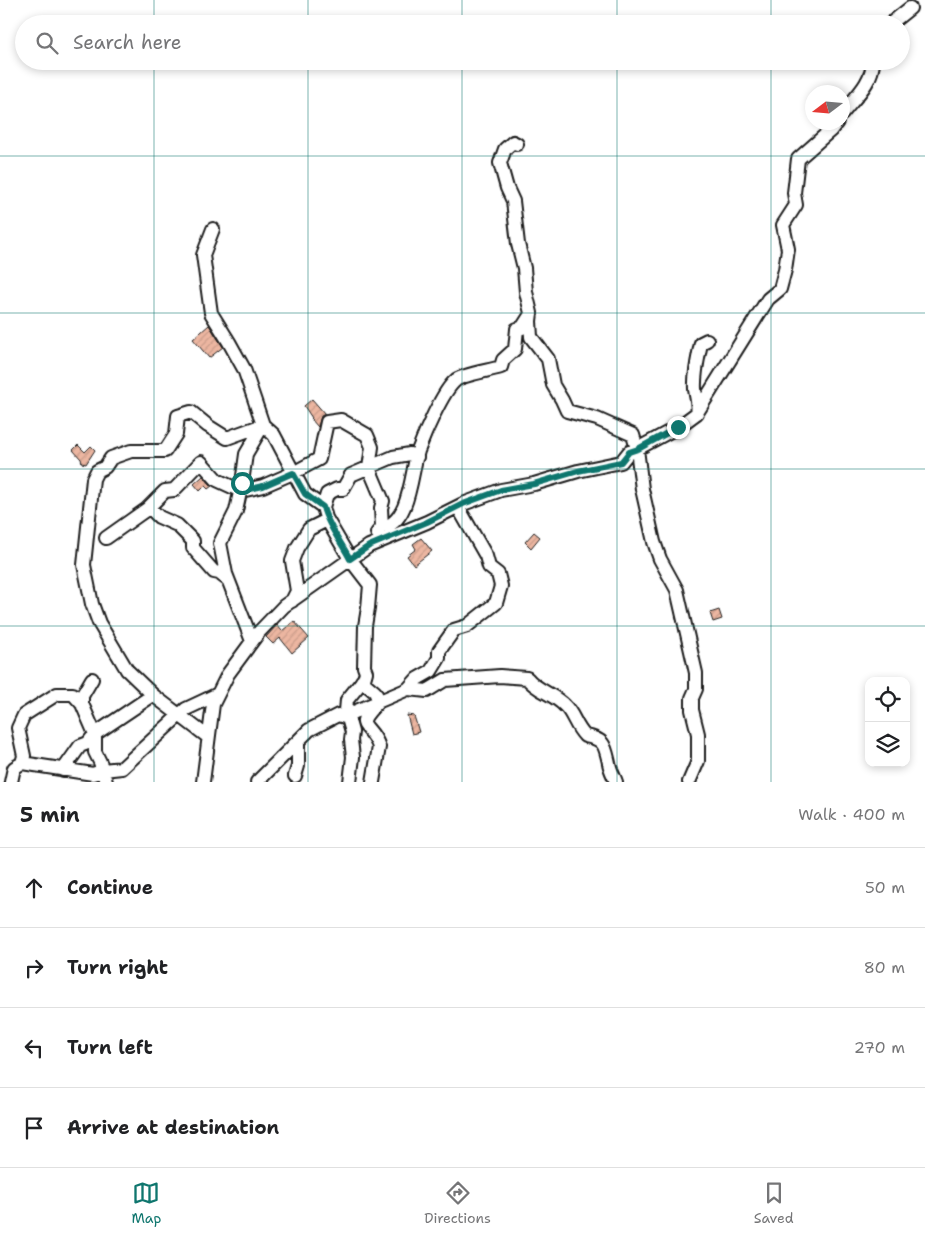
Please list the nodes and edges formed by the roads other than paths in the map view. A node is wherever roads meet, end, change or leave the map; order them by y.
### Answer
1 (910, 8) dead end
2 (901, 15) edge
3 (872, 70) edge
4 (850, 104) edge
5 (831, 130) edge
6 (517, 144) dead end
7 (213, 229) dead end
8 (531, 314) junction
9 (707, 340) dead end
10 (697, 414) junction
11 (264, 424) junction
12 (638, 449) junction
13 (417, 457) junction
14 (369, 468) junction
15 (293, 473) junction
16 (241, 491) junction
17 (149, 507) junction
18 (323, 507) junction
19 (458, 507) junction
20 (327, 520) junction
21 (382, 527) junction
22 (106, 538) dead end
23 (355, 555) junction
24 (228, 580) junction
25 (292, 600) junction
26 (252, 641) junction
27 (92, 679) dead end
28 (362, 681) junction
29 (408, 689) junction
30 (218, 694) junction
31 (154, 695) junction
32 (380, 701) junction
33 (82, 704) junction
34 (180, 715) junction
35 (348, 717) junction
36 (94, 734) junction
37 (208, 736) junction
38 (298, 742) junction
39 (22, 762) junction
40 (270, 769) junction
41 (63, 770) junction
42 (105, 776) edge
43 (296, 779) edge
44 (12, 782) edge
45 (203, 782) edge
46 (257, 782) edge
47 (350, 782) edge
48 (373, 782) edge
49 (616, 782) edge
50 (689, 782) edge

1 - 2 street
3 - 4 street
5 - 10 street
6 - 8 street
7 - 11 street
8 - 12 street
8 - 13 street
9 - 10 street
10 - 12 street
11 - 15 street
11 - 16 street
11 - 31 street
12 - 19 street
12 - 50 street
13 - 14 street
13 - 21 street
14 - 15 street
14 - 18 street
14 - 21 street
15 - 16 street
15 - 18 street
16 - 17 street
16 - 24 street
17 - 22 street
17 - 24 street
18 - 20 street
19 - 23 street
19 - 29 street
20 - 23 street
20 - 25 street
21 - 23 street
23 - 25 street
23 - 28 street
24 - 26 street
25 - 26 street
26 - 30 street
27 - 33 street
28 - 32 street
28 - 35 street
29 - 32 street
29 - 49 street
30 - 34 street
30 - 37 street
31 - 34 street
31 - 36 street
32 - 35 street
32 - 48 street
33 - 36 street
33 - 39 street
34 - 37 street
34 - 42 street
35 - 38 street
35 - 47 street
36 - 41 street
36 - 42 street
37 - 45 street
38 - 40 street
38 - 43 street
39 - 41 street
39 - 44 street
40 - 43 street
40 - 46 street
41 - 42 street

